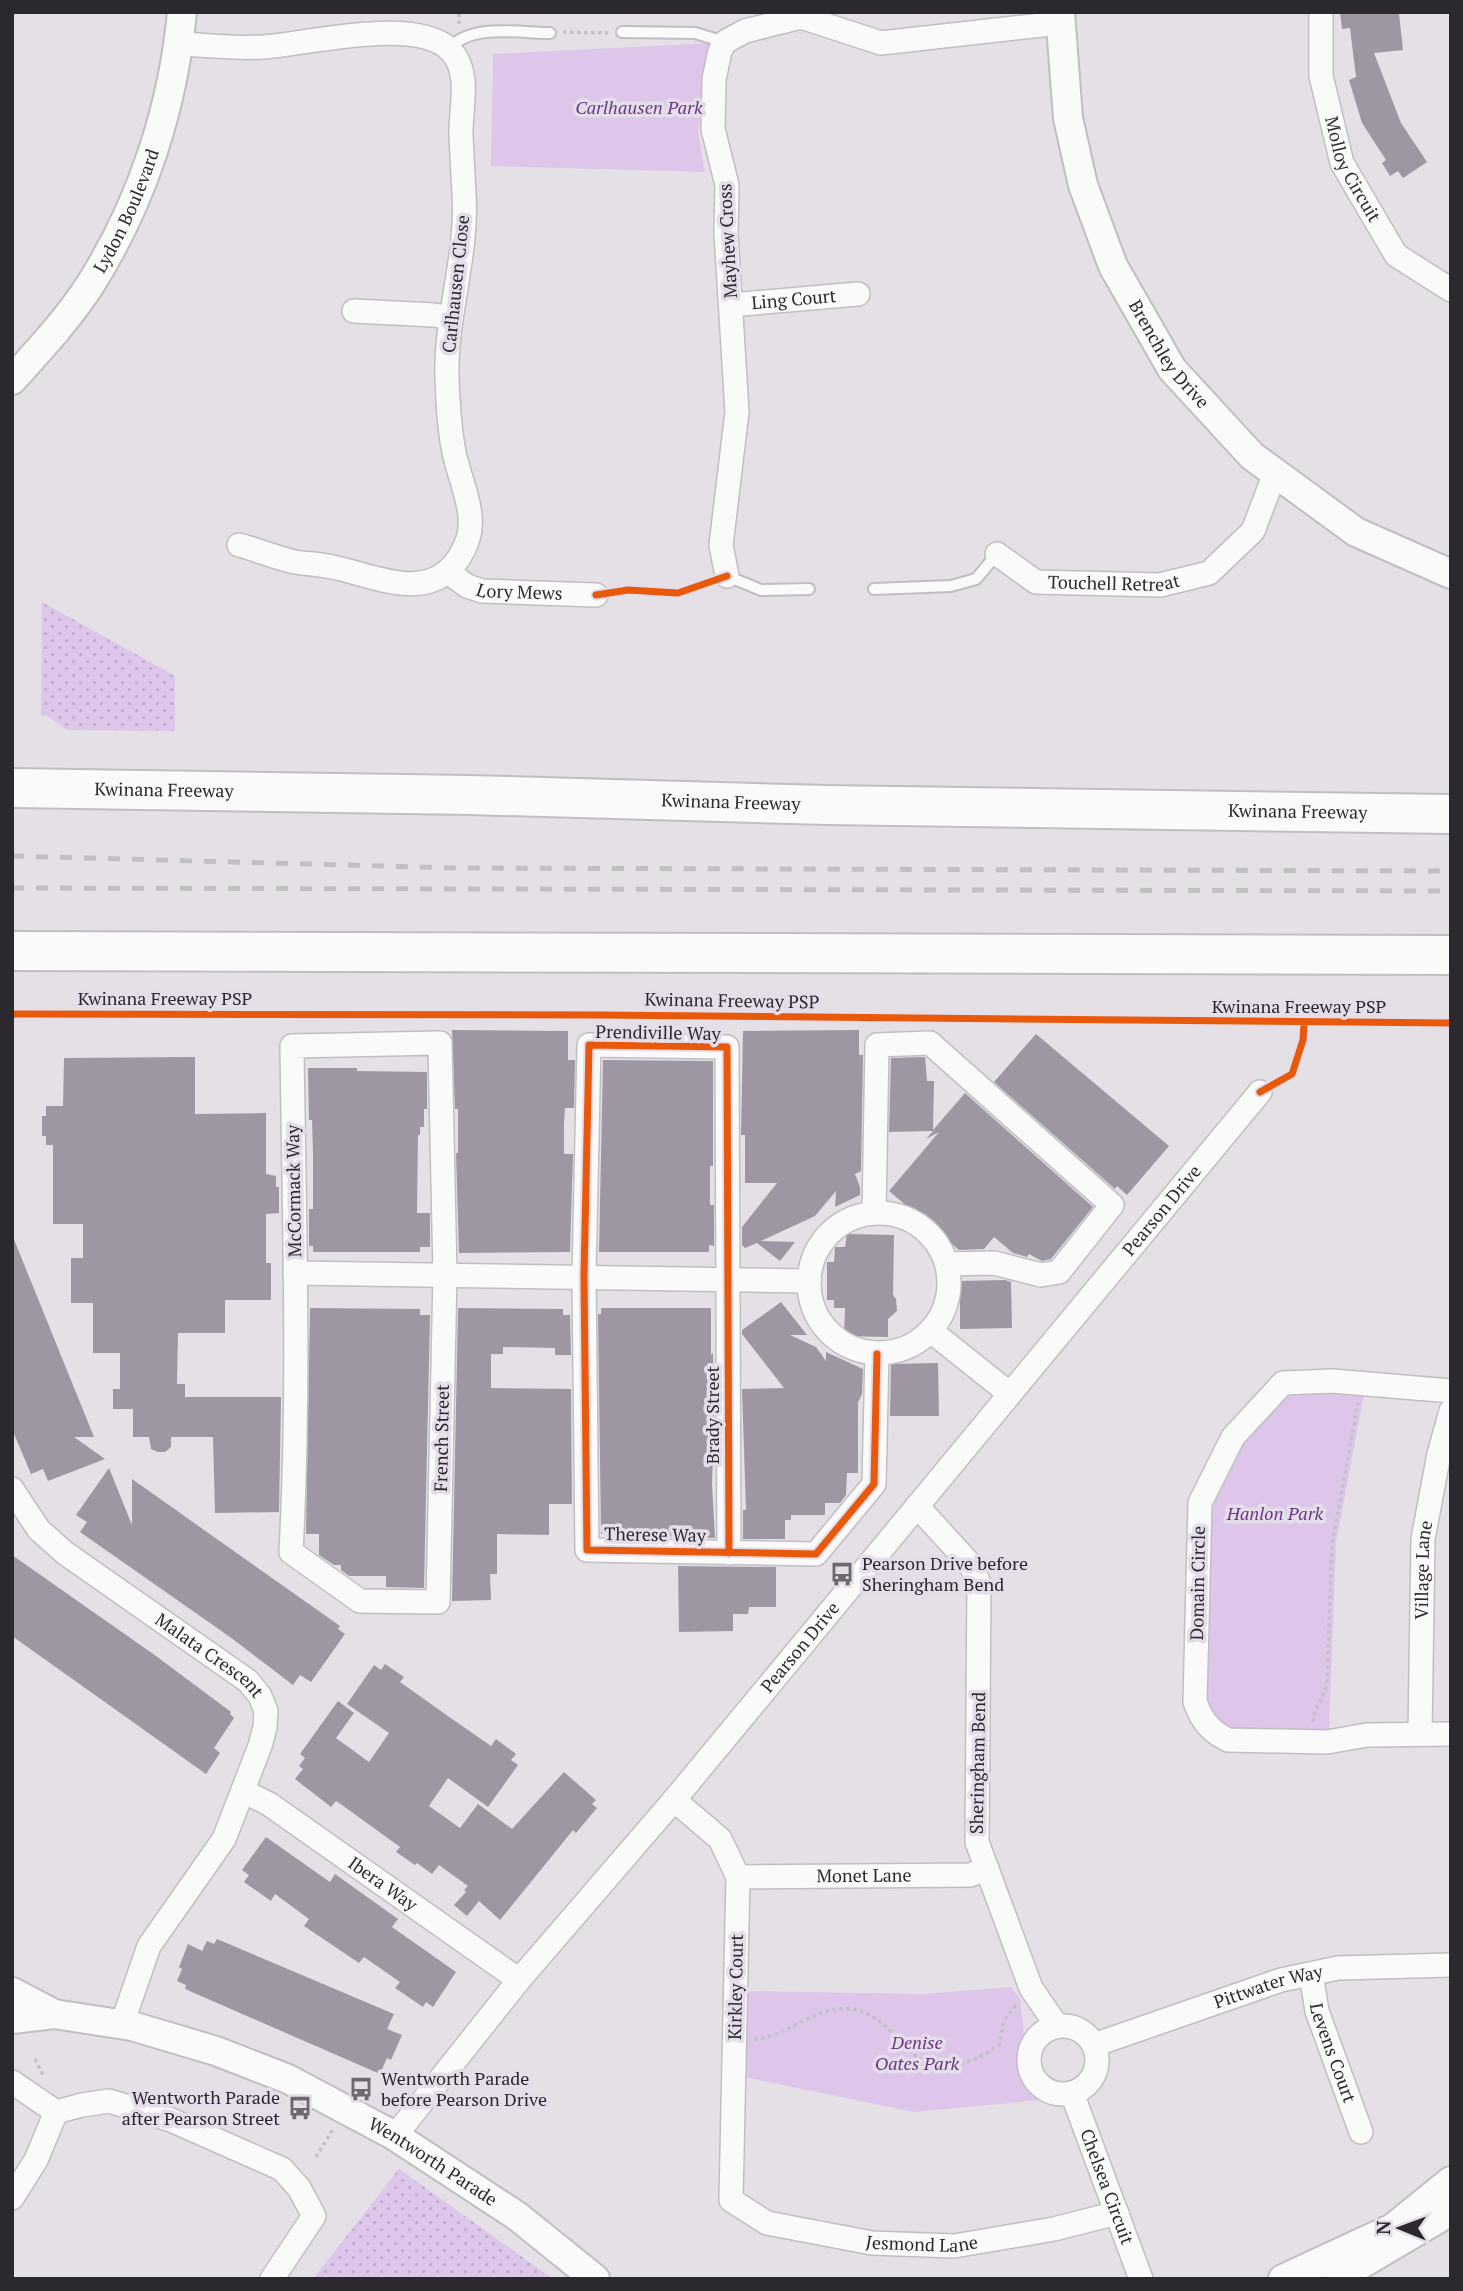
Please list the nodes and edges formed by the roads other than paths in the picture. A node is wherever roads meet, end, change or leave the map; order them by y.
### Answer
1 (182, 12) edge
2 (1321, 12) edge
3 (1059, 18) edge
4 (622, 32) road end
5 (550, 33) road end
6 (725, 43) junction
7 (179, 44) junction
8 (449, 49) junction
9 (1451, 290) edge
10 (858, 293) dead end
11 (731, 306) junction
12 (354, 311) dead end
13 (451, 318) junction
14 (12, 380) edge
15 (1275, 473) junction
16 (239, 545) dead end
17 (997, 554) joint
18 (448, 572) junction
19 (1451, 573) edge
20 (727, 576) joint
21 (809, 589) dead end
22 (874, 589) dead end
23 (596, 595) dead end
24 (12, 788) edge
25 (1451, 814) edge
26 (12, 951) edge
27 (1451, 955) edge
28 (1260, 1092) dead end
29 (874, 1213) junction
30 (947, 1264) junction
31 (295, 1273) junction
32 (445, 1275) junction
33 (584, 1276) junction
34 (728, 1278) junction
35 (809, 1280) junction
36 (931, 1331) junction
37 (877, 1354) junction
38 (1451, 1391) edge
39 (1010, 1394) junction
40 (1451, 1411) edge
41 (12, 1489) edge
42 (917, 1506) junction
43 (729, 1553) junction
44 (438, 1602) joint
45 (1420, 1733) junction
46 (1451, 1734) edge
47 (243, 1791) junction
48 (674, 1800) junction
49 (987, 1869) junction
50 (738, 1877) junction
51 (1451, 1965) edge
52 (1311, 1974) junction
53 (519, 1980) junction
54 (12, 1992) edge
55 (54, 2014) junction
56 (12, 2019) edge
57 (122, 2024) junction
58 (1057, 2026) junction
59 (1094, 2045) junction
60 (12, 2082) edge
61 (1072, 2093) junction
62 (56, 2112) junction
63 (1361, 2132) dead end
64 (395, 2136) junction
65 (1450, 2182) edge
66 (12, 2198) edge
67 (731, 2200) joint
68 (1451, 2211) edge
69 (1117, 2213) junction
70 (272, 2279) edge
71 (595, 2279) edge
72 (1141, 2279) edge
73 (1283, 2279) edge
74 (1336, 2279) edge

1 - 7 street, Lydon Boulevard
2 - 9 street, Molloy Circuit
3 - 6 street
3 - 15 street, Brenchley Drive
4 - 6 lane
5 - 8 lane
6 - 11 street, Mayhew Cross
7 - 8 street
7 - 14 street, Lydon Boulevard
8 - 13 street, Carlhausen Close
10 - 11 street, Ling Court
11 - 20 street, Mayhew Cross
12 - 13 street
13 - 18 street, Carlhausen Close
15 - 17 street, Touchell Retreat
15 - 19 street, Brenchley Drive
16 - 18 street
17 - 22 lane, Touchell Retreat
18 - 23 street, Lory Mews
20 - 21 lane, Mayhew Cross
24 - 25 highway, Kwinana Freeway
26 - 27 highway
28 - 39 street, Pearson Drive
29 - 30 street
29 - 30 street
29 - 35 street
30 - 36 street
31 - 32 street
31 - 32 street, McCormack Way
31 - 44 street, McCormack Way
32 - 33 street
32 - 44 street, French Street
33 - 34 street
33 - 34 street, Prendiville Way
33 - 43 street, Therese Way
34 - 35 street
34 - 43 street, Brady Street
35 - 37 street
36 - 37 street
36 - 39 street
37 - 43 street, Therese Way
38 - 45 street, Domain Circle
39 - 42 street, Pearson Drive
40 - 45 street, Village Lane
41 - 47 street, Malata Crescent
42 - 48 street, Pearson Drive
42 - 49 street, Sheringham Bend
45 - 46 street, Domain Circle
47 - 53 street, Ibera Way
47 - 57 street, Malata Crescent
48 - 50 street, Kirkley Court
48 - 53 street, Pearson Drive
49 - 50 street, Monet Lane
49 - 58 street, Sheringham Bend
50 - 67 street, Kirkley Court
51 - 52 street, Pittwater Way
52 - 59 street, Pittwater Way
52 - 63 street, Levens Court
53 - 64 street, Pearson Drive
54 - 55 street, Wentworth Parade
55 - 56 street, Wentworth Parade
55 - 57 street, Wentworth Parade
57 - 64 street, Wentworth Parade
58 - 59 street
58 - 61 street
59 - 61 street
60 - 62 street
61 - 69 street, Chelsea Circuit
62 - 66 street
62 - 70 street
64 - 71 street, Wentworth Parade
65 - 73 street
67 - 69 street, Jesmond Lane
68 - 74 street
69 - 72 street, Chelsea Circuit

